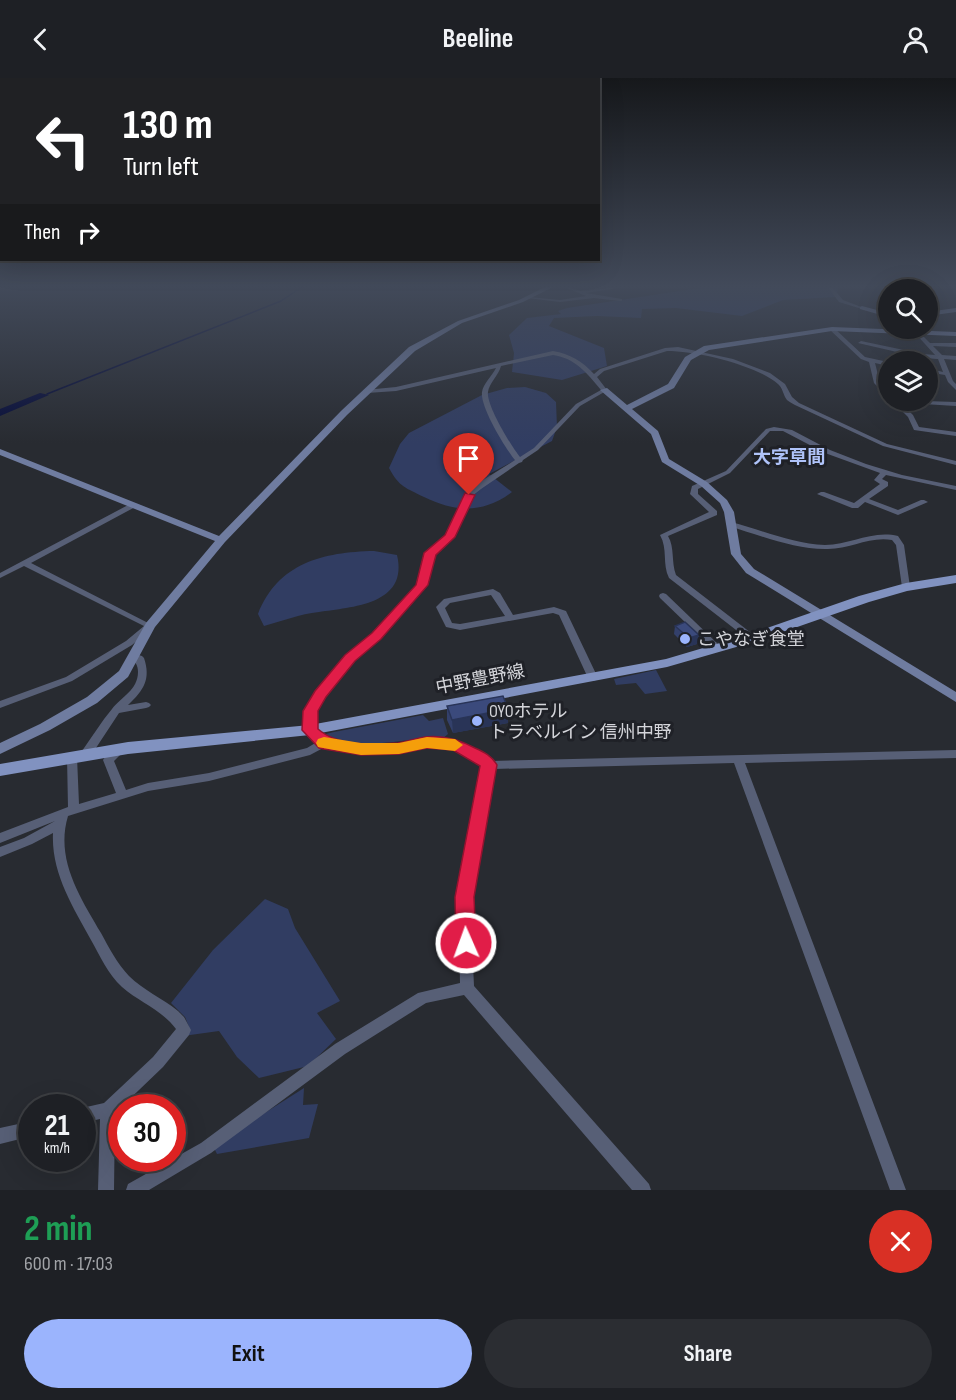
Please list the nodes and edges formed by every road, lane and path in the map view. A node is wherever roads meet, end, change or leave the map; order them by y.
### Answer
1 (427, 339) edge
2 (763, 339) edge
3 (843, 339) edge
4 (925, 339) edge
5 (861, 343) dead end
6 (931, 344) junction
7 (956, 345) edge
8 (696, 353) junction
9 (940, 357) junction
10 (956, 358) edge
11 (872, 361) junction
12 (878, 362) edge
13 (499, 367) junction
14 (956, 369) edge
15 (949, 375) edge
16 (593, 377) junction
17 (878, 384) edge
18 (956, 387) edge
19 (604, 390) junction
20 (367, 391) junction
21 (938, 403) edge
22 (956, 404) edge
23 (626, 409) junction
24 (906, 411) edge
25 (956, 434) edge
26 (0, 452) edge
27 (520, 461) junction
28 (956, 464) edge
29 (884, 473) junction
30 (704, 484) junction
31 (956, 488) edge
32 (821, 494) dead end
33 (865, 500) junction
34 (924, 501) dead end
35 (133, 506) junction
36 (731, 524) junction
37 (221, 540) junction
38 (24, 563) junction
39 (0, 576) edge
40 (956, 579) edge
41 (906, 587) junction
42 (663, 596) dead end
43 (820, 615) junction
44 (510, 618) junction
45 (150, 626) junction
46 (752, 638) junction
47 (718, 649) junction
48 (135, 657) junction
49 (593, 678) junction
50 (956, 698) edge
51 (0, 705) edge
52 (146, 705) dead end
53 (116, 710) junction
54 (310, 730) junction
55 (324, 744) junction
56 (0, 748) edge
57 (120, 749) junction
58 (956, 754) edge
59 (79, 755) junction
60 (738, 759) junction
61 (489, 765) junction
62 (0, 770) edge
63 (122, 794) junction
64 (65, 816) junction
65 (0, 838) edge
66 (0, 852) edge
67 (467, 988) junction
68 (125, 1094) edge
69 (108, 1110) joint
70 (96, 1113) edge
71 (18, 1132) edge
72 (0, 1136) edge
73 (106, 1190) edge
74 (134, 1190) edge
75 (642, 1190) edge
76 (898, 1190) edge

1 - 20 street
2 - 8 street
3 - 11 street
4 - 6 street
5 - 9 street
6 - 7 street
6 - 9 street
8 - 16 street
8 - 23 street
8 - 28 street
9 - 10 street
9 - 15 street
11 - 12 street
11 - 17 street
13 - 16 street
13 - 20 street
13 - 27 street
14 - 15 street
15 - 18 street
16 - 19 street
19 - 23 street
19 - 27 street
20 - 37 street
21 - 22 street
23 - 30 street
24 - 25 street
26 - 35 street
27 - 54 street
29 - 30 street
29 - 31 street
29 - 33 street
30 - 36 street
30 - 46 street
32 - 33 street
33 - 34 street
35 - 37 street
35 - 38 street
36 - 41 street
36 - 43 street
37 - 45 street
38 - 39 street
38 - 45 street
40 - 41 main road, 中野豊野線
41 - 43 main road, 中野豊野線
42 - 47 street
43 - 46 main road, 中野豊野線
43 - 50 street
44 - 44 street
44 - 49 street
45 - 48 street
45 - 51 street
46 - 47 main road, 中野豊野線
47 - 49 main road, 中野豊野線
48 - 53 street
48 - 56 street
49 - 54 main road, 中野豊野線
52 - 53 street
53 - 59 street
54 - 55 street
54 - 57 main road, 中野豊野線
55 - 61 street
55 - 63 street
57 - 59 main road, 中野豊野線
57 - 63 street
58 - 60 street
59 - 62 main road, 中野豊野線
59 - 64 street
60 - 61 street
60 - 76 street
61 - 67 street
63 - 64 street
64 - 65 street
64 - 66 street
64 - 68 street
67 - 74 street
67 - 75 street
69 - 70 street
69 - 73 street
71 - 72 street

